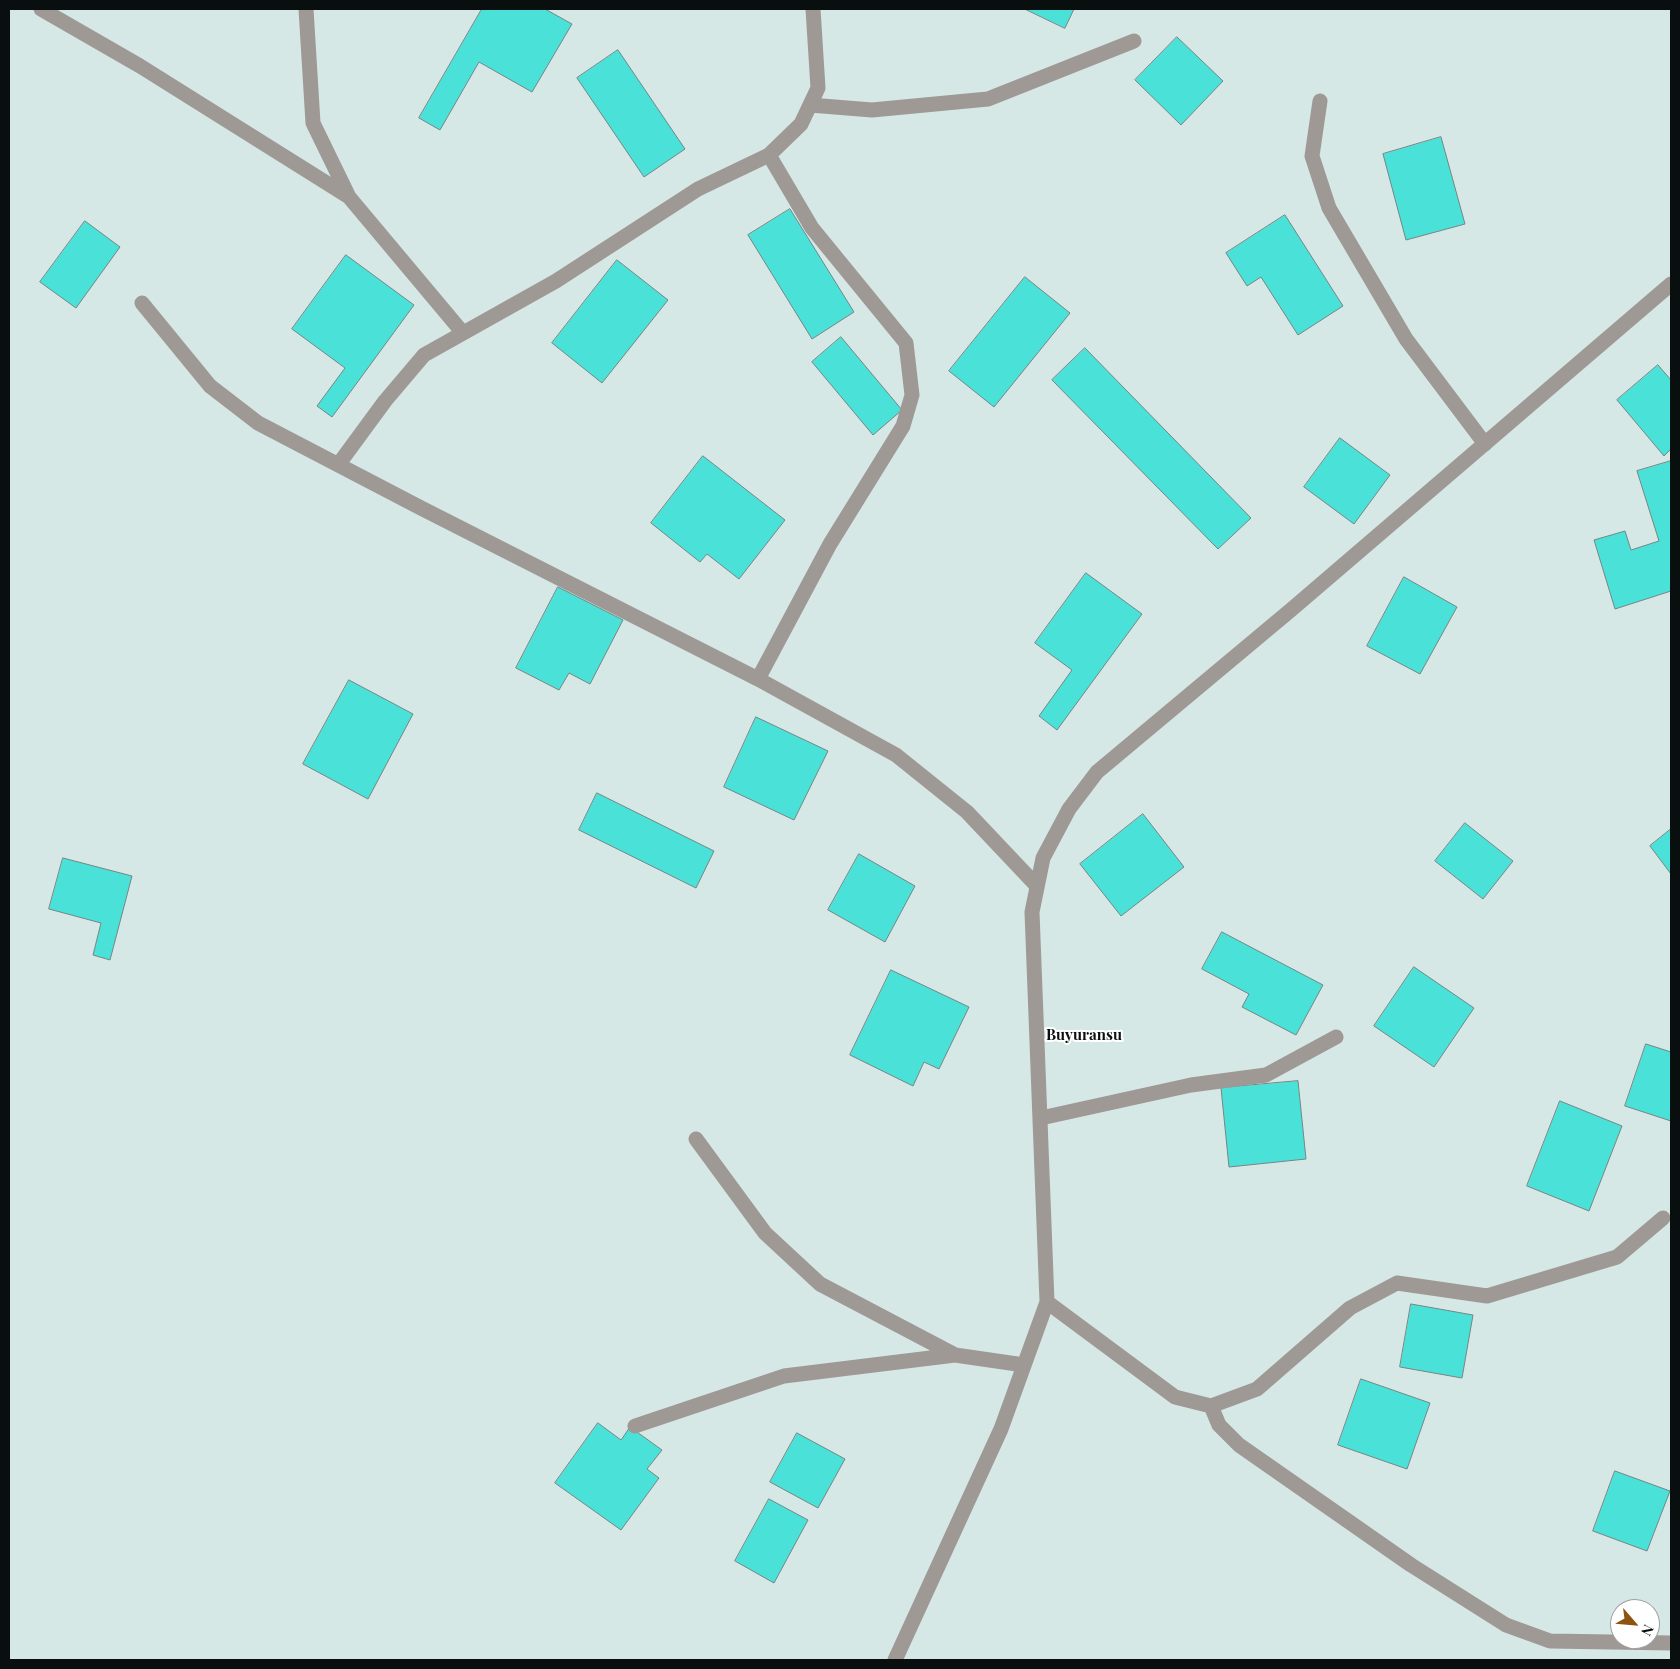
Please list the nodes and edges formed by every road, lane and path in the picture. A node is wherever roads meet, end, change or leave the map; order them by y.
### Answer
1 (41, 9) edge
2 (306, 9) edge
3 (813, 9) edge
4 (1134, 41) dead end
5 (1320, 101) dead end
6 (810, 105) junction
7 (769, 155) junction
8 (349, 197) junction
9 (1671, 284) edge
10 (142, 303) dead end
11 (463, 333) junction
12 (1485, 444) junction
13 (338, 465) junction
14 (758, 679) junction
15 (1037, 886) junction
16 (1336, 1037) dead end
17 (1040, 1118) junction
18 (696, 1140) dead end
19 (1663, 1218) dead end
20 (1047, 1302) junction
21 (956, 1355) junction
22 (1024, 1365) junction
23 (1211, 1406) junction
24 (634, 1426) dead end
25 (1671, 1643) edge
26 (895, 1660) edge

1 - 8 street
2 - 8 street
3 - 6 street
4 - 6 street
5 - 12 street
6 - 7 street
7 - 11 street
7 - 14 street
8 - 11 street
9 - 12 street
10 - 13 street
11 - 13 street
12 - 15 street
13 - 14 street
14 - 15 street
15 - 17 street
16 - 17 street
17 - 20 street
18 - 21 street
19 - 23 street
20 - 22 street
20 - 23 street
21 - 22 street
21 - 24 street
22 - 26 street
23 - 25 street

